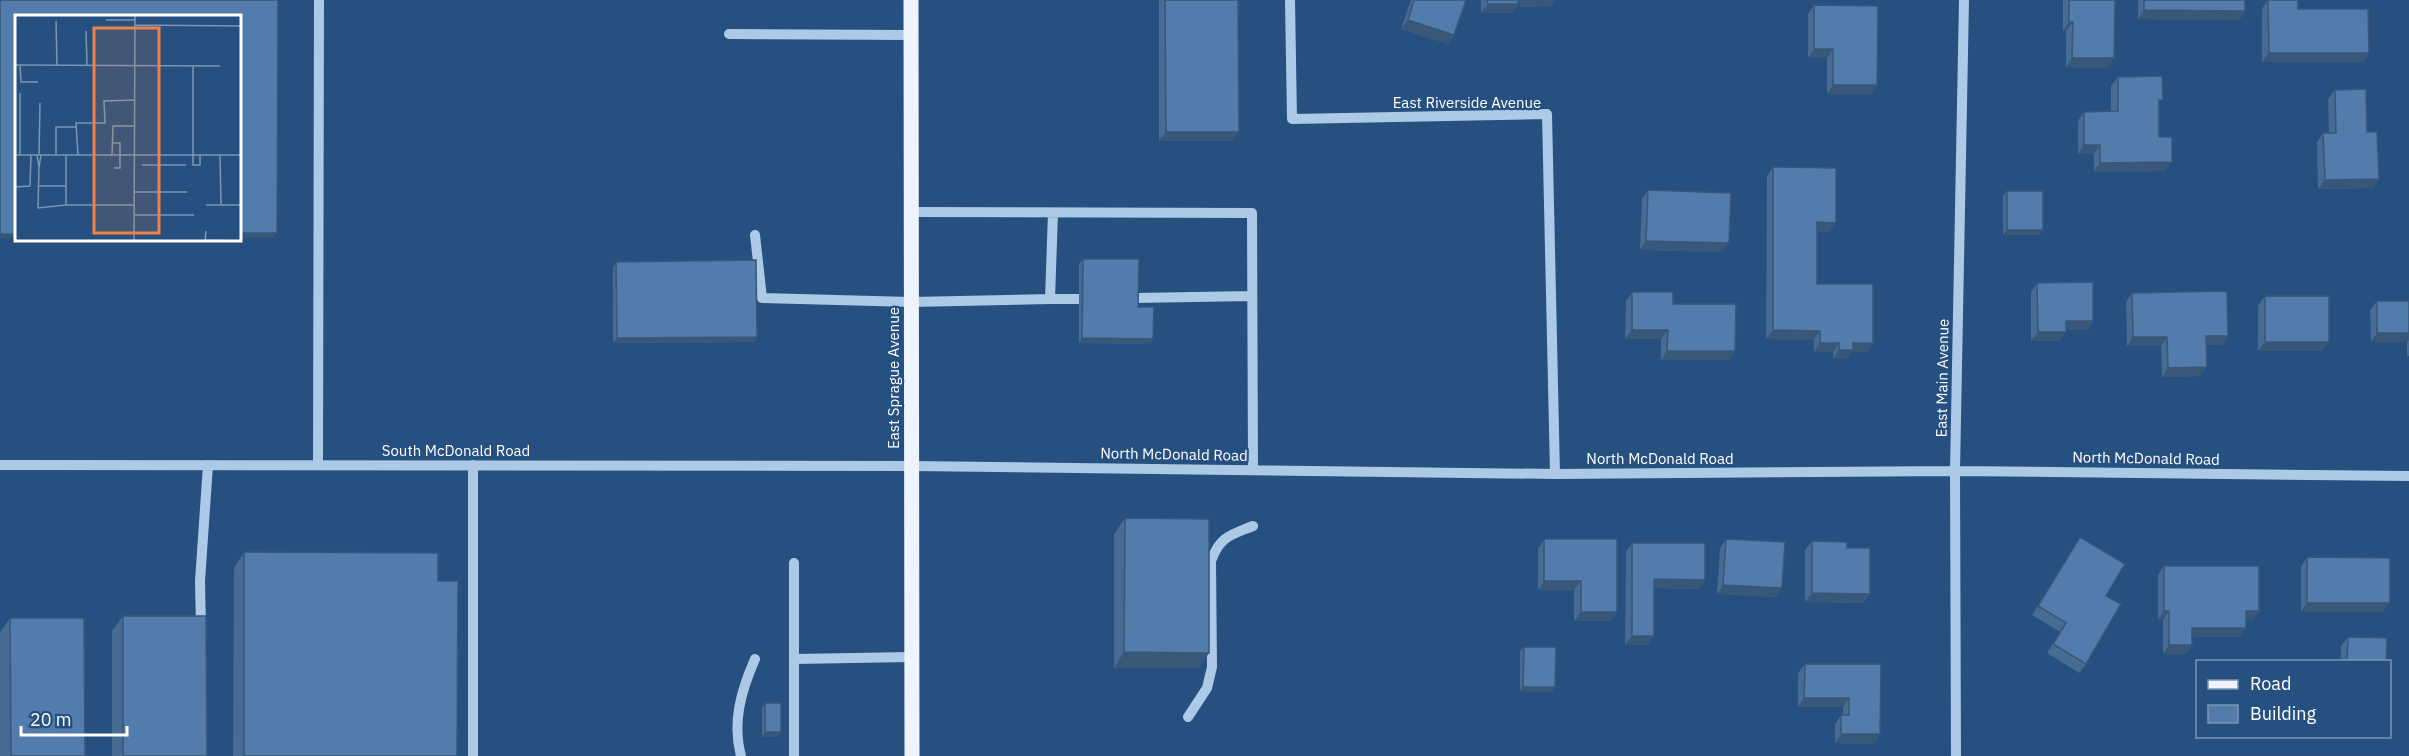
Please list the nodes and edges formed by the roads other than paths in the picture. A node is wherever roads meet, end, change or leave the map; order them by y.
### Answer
1 (319, 0) edge
2 (911, 0) edge
3 (1290, 0) edge
4 (1964, 0) edge
5 (729, 34) dead end
6 (911, 36) junction
7 (911, 212) junction
8 (1053, 213) junction
9 (755, 235) dead end
10 (1252, 296) junction
11 (1135, 298) edge
12 (1050, 299) junction
13 (1079, 299) dead end
14 (911, 302) junction
15 (0, 465) edge
16 (208, 465) junction
17 (318, 465) junction
18 (473, 465) junction
19 (911, 466) junction
20 (1253, 470) junction
21 (1955, 471) junction
22 (1555, 474) junction
23 (2409, 476) edge
24 (1253, 526) dead end
25 (794, 563) dead end
26 (201, 639) edge
27 (912, 657) junction
28 (754, 659) dead end
29 (794, 659) junction
30 (1188, 717) dead end
31 (473, 756) edge
32 (741, 756) edge
33 (794, 756) edge
34 (912, 756) edge
35 (1956, 756) edge

1 - 17 street
2 - 6 main road, East Sprague Avenue
3 - 22 street, East Riverside Avenue
4 - 21 street, East Main Avenue
5 - 6 street
6 - 7 main road, East Sprague Avenue
7 - 8 street
7 - 14 main road, East Sprague Avenue
8 - 10 street
8 - 12 street
9 - 14 street
10 - 11 street
10 - 20 street
12 - 13 street
12 - 14 street
14 - 19 main road, East Sprague Avenue
15 - 16 street, South McDonald Road
16 - 17 street, South McDonald Road
16 - 26 street
17 - 18 street, South McDonald Road
18 - 19 street, South McDonald Road
18 - 31 street
19 - 20 street, North McDonald Road
19 - 27 main road, East Sprague Avenue
20 - 22 street, North McDonald Road
21 - 22 street, North McDonald Road
21 - 23 street, North McDonald Road
21 - 35 street, East Main Avenue
24 - 30 street
25 - 29 street
27 - 29 street
27 - 34 main road, East Sprague Avenue
28 - 32 street
29 - 33 street

